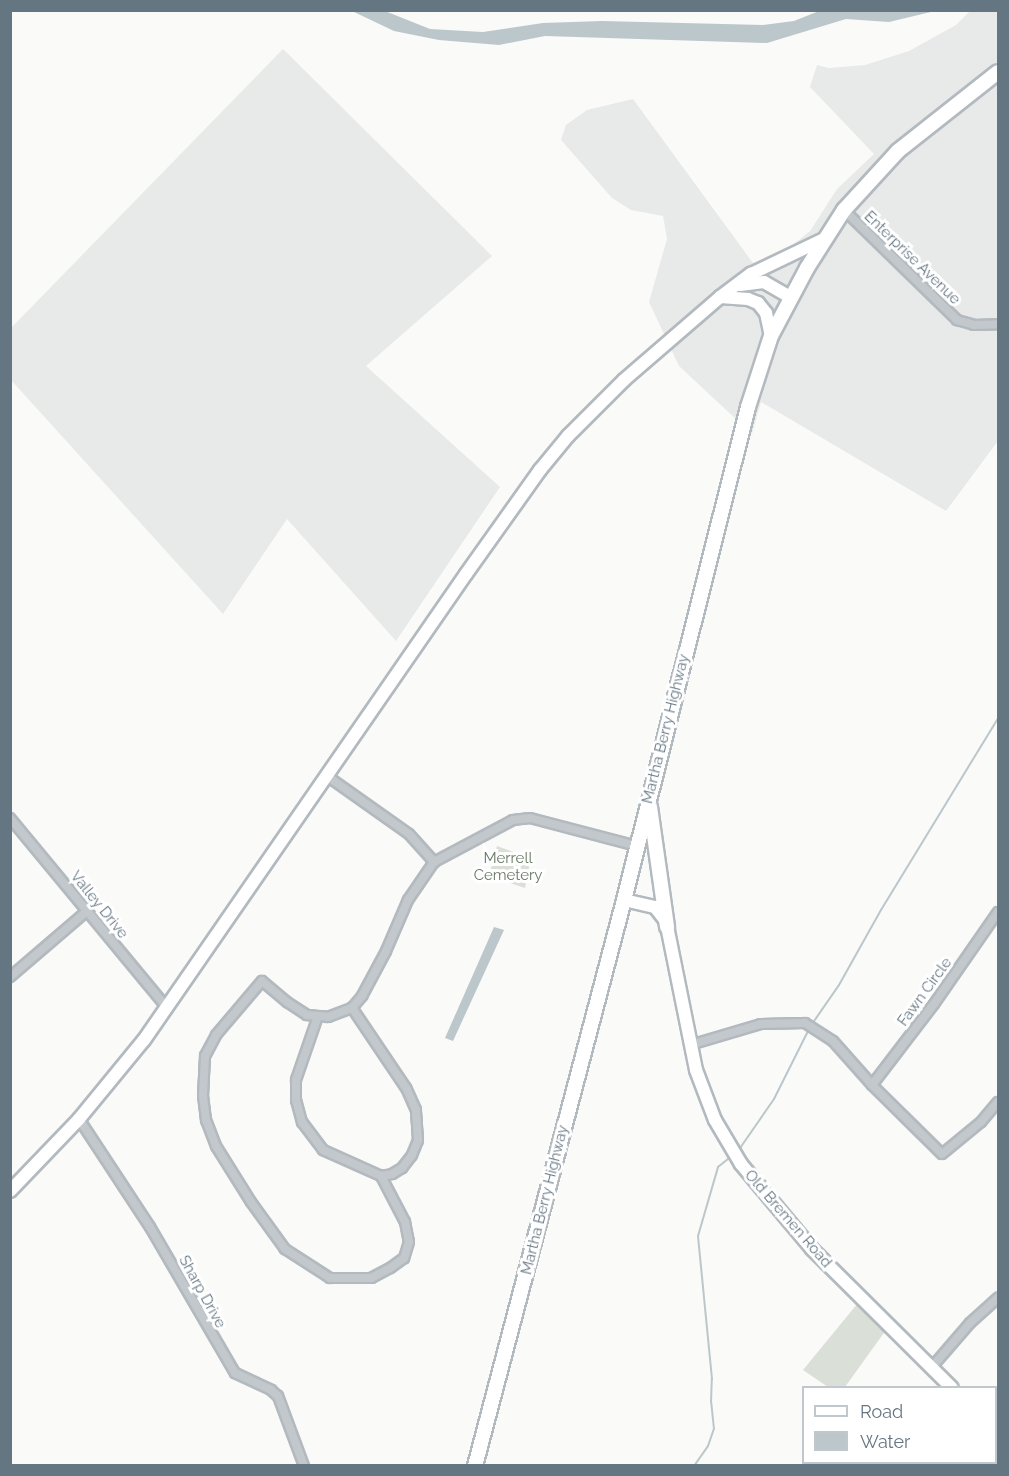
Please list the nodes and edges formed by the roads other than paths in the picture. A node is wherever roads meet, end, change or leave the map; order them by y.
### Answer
1 (999, 72) edge
2 (844, 210) junction
3 (824, 239) junction
4 (754, 277) junction
5 (720, 297) junction
6 (790, 297) junction
7 (999, 324) edge
8 (771, 336) junction
9 (327, 776) junction
10 (649, 800) junction
11 (10, 818) edge
12 (637, 846) junction
13 (434, 862) junction
14 (624, 900) junction
15 (87, 911) junction
16 (999, 912) edge
17 (667, 927) junction
18 (10, 976) edge
19 (167, 1008) junction
20 (352, 1008) junction
21 (318, 1016) junction
22 (690, 1045) junction
23 (872, 1085) junction
24 (999, 1102) edge
25 (79, 1119) junction
26 (381, 1176) junction
27 (10, 1191) edge
28 (999, 1298) edge
29 (932, 1367) junction
30 (950, 1386) edge
31 (303, 1466) edge
32 (475, 1466) edge

1 - 2 main road, Martha Berry Highway
2 - 3 main road, Martha Berry Highway
2 - 7 street, Enterprise Avenue
3 - 4 main road
3 - 6 main road, Martha Berry Highway
4 - 5 main road
4 - 6 main road
5 - 8 main road
5 - 9 main road
6 - 8 main road, Martha Berry Highway
8 - 10 main road, Martha Berry Highway
9 - 13 street
9 - 19 main road
10 - 12 main road, Martha Berry Highway
10 - 17 main road
11 - 15 street, Valley Drive
12 - 13 street
12 - 14 main road, Martha Berry Highway
13 - 20 street
14 - 17 main road, Old Bremen Road
14 - 32 main road, Martha Berry Highway
15 - 18 street
15 - 19 street, Valley Drive
16 - 23 street, Fawn Circle
17 - 22 main road, Old Bremen Road
19 - 25 main road
20 - 21 street
20 - 26 street
21 - 26 street
21 - 26 street
22 - 23 street
22 - 29 main road, Old Bremen Road
23 - 24 street
25 - 27 main road
25 - 31 street, Sharp Drive
28 - 29 street
29 - 30 main road, Old Bremen Road

